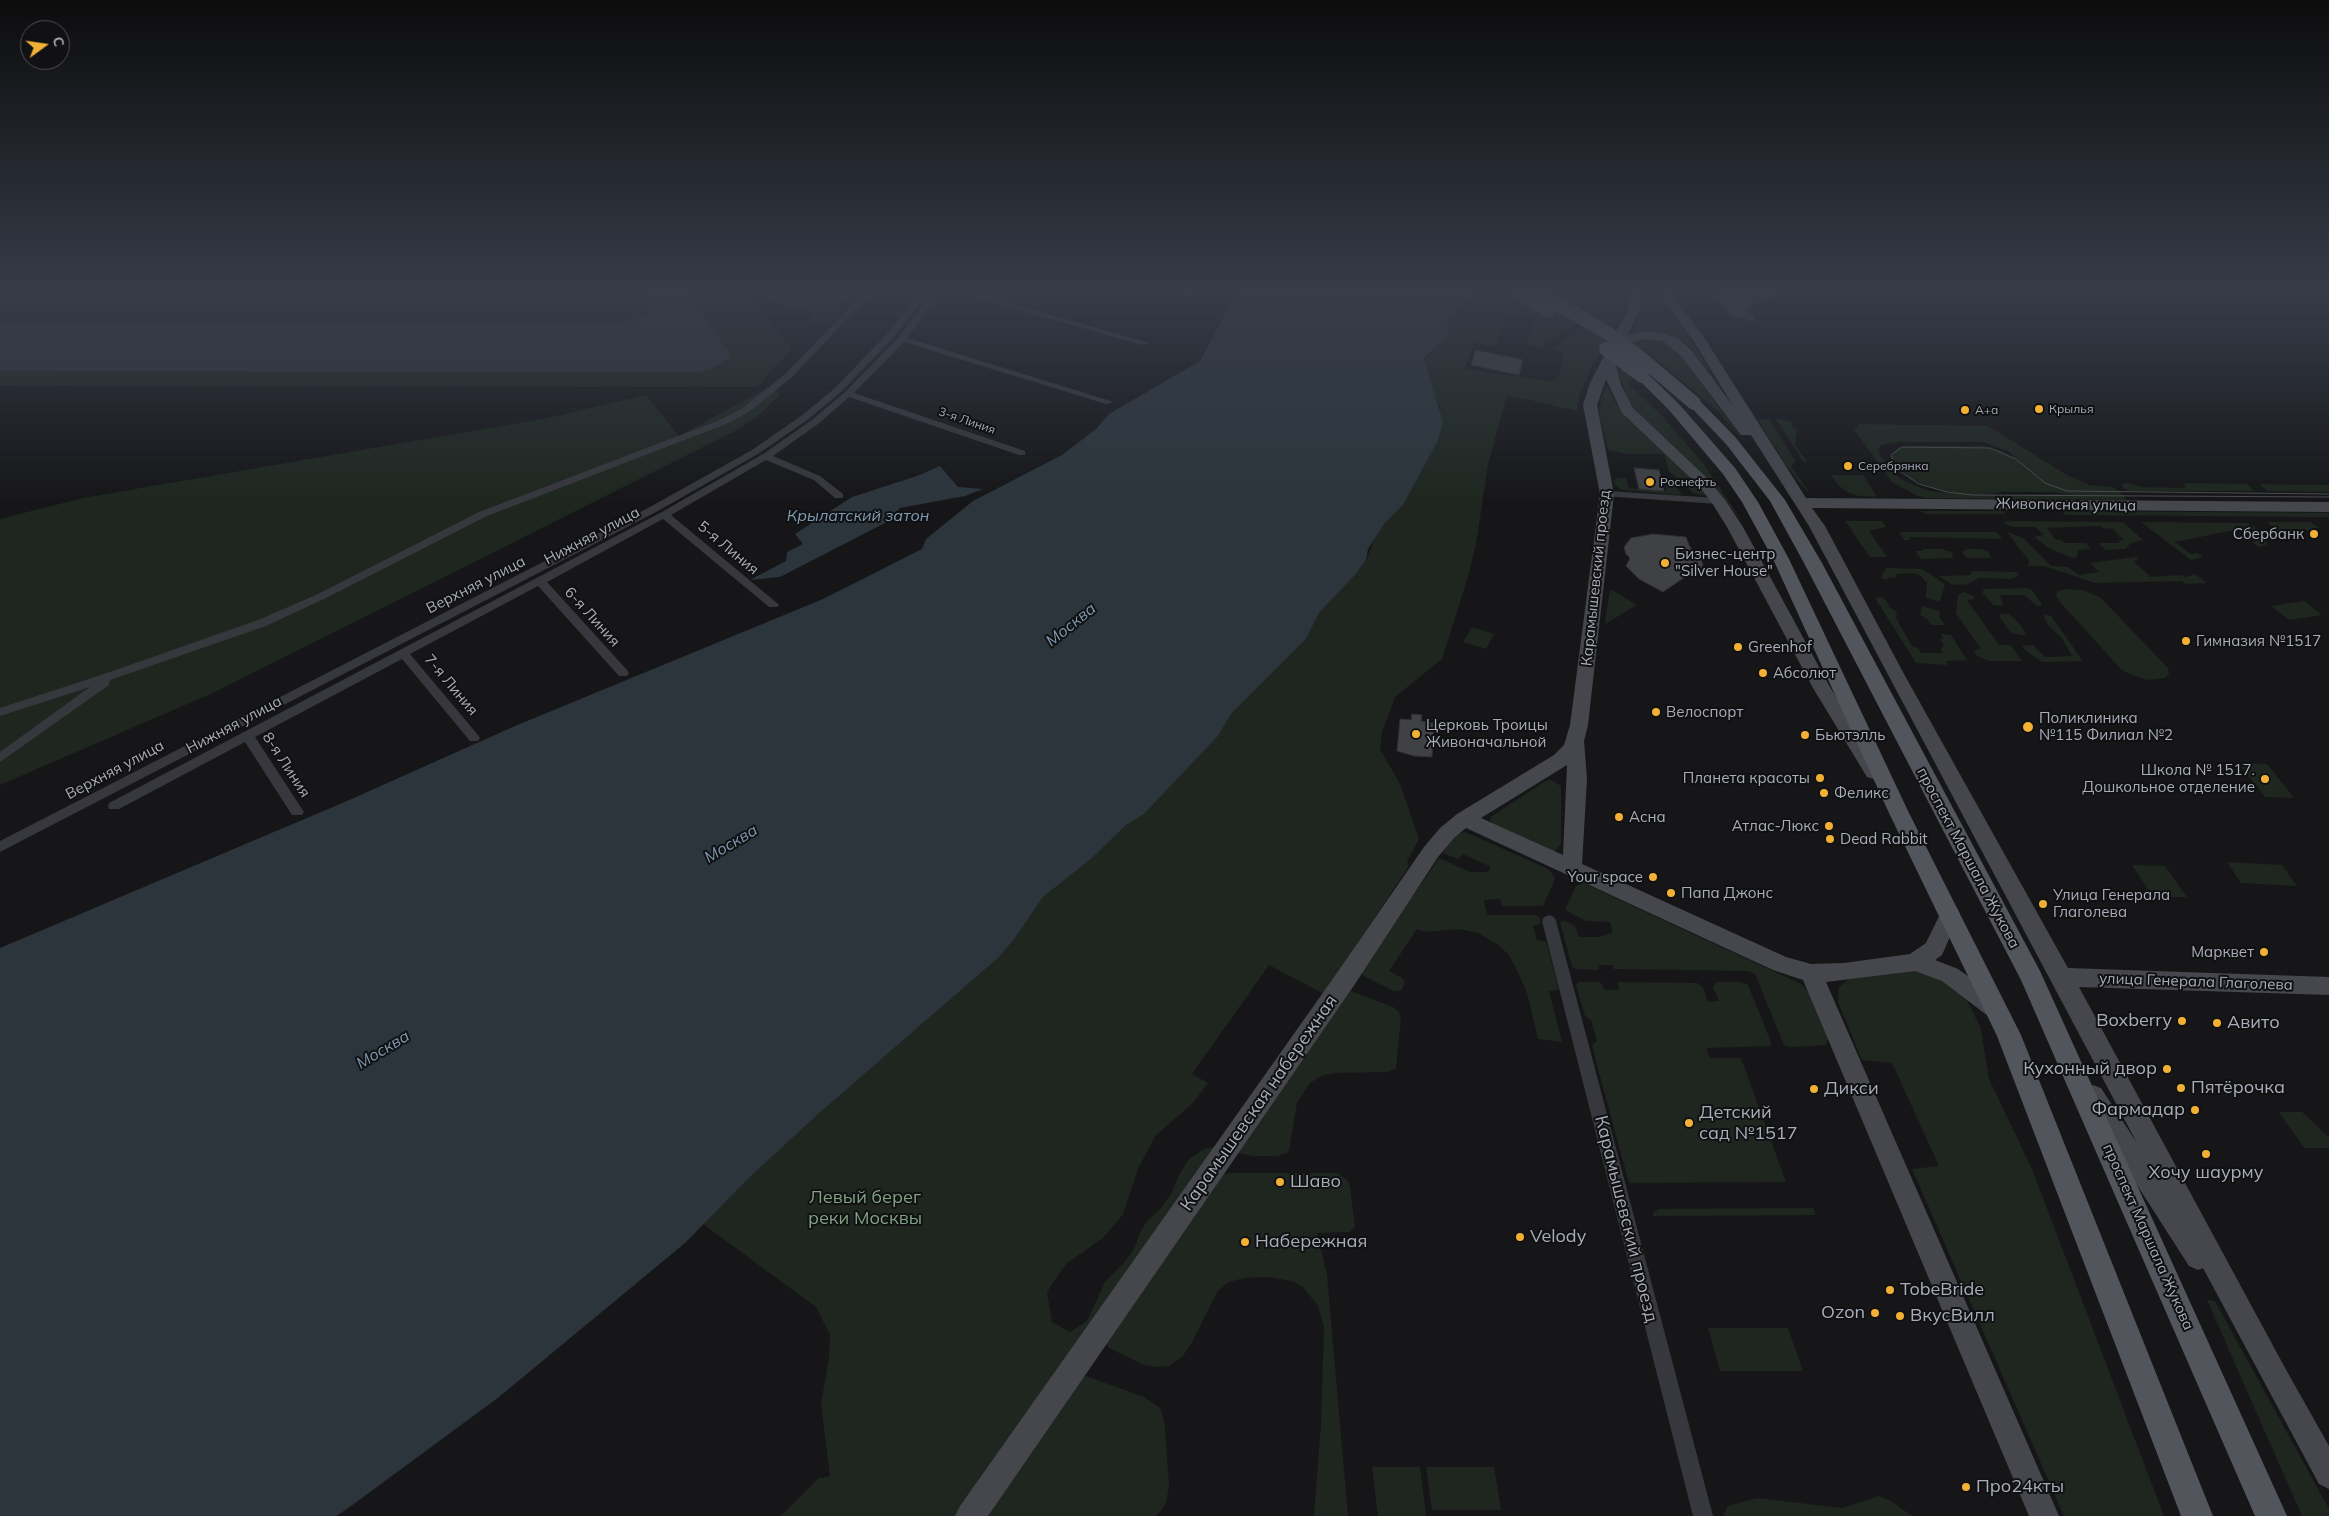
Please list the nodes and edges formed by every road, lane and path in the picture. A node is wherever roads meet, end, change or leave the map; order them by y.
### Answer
1 (800, 364) edge
2 (863, 364) edge
3 (878, 364) edge
4 (983, 364) edge
5 (1608, 364) edge
6 (1609, 364) edge
7 (1625, 364) edge
8 (1648, 364) edge
9 (1694, 364) edge
10 (1715, 364) edge
11 (848, 394) junction
12 (1109, 402) dead end
13 (1022, 453) dead end
14 (766, 456) junction
15 (1782, 476) junction
16 (1607, 494) junction
17 (839, 496) dead end
18 (1718, 501) junction
19 (1803, 503) junction
20 (2329, 507) edge
21 (664, 515) junction
22 (540, 581) junction
23 (773, 605) dead end
24 (403, 653) junction
25 (623, 673) dead end
26 (114, 675) junction
27 (0, 712) edge
28 (1577, 732) junction
29 (247, 734) junction
30 (474, 738) dead end
31 (0, 758) edge
32 (1555, 764) junction
33 (1576, 783) junction
34 (114, 806) dead end
35 (298, 812) dead end
36 (1899, 813) junction
37 (1464, 819) junction
38 (0, 847) edge
39 (1572, 869) junction
40 (1950, 914) junction
41 (1549, 921) dead end
42 (1915, 962) junction
43 (1811, 973) junction
44 (2062, 977) junction
45 (2329, 986) edge
46 (1997, 1009) junction
47 (2060, 1038) junction
48 (2274, 1376) junction
49 (2329, 1474) edge
50 (970, 1516) edge
51 (1703, 1516) edge
52 (2044, 1516) edge
53 (2197, 1516) edge
54 (2270, 1516) edge

1 - 26 street
2 - 38 street, Верхняя улица
3 - 11 street, Нижняя улица
4 - 12 street
5 - 16 street, Карамышевский проезд
6 - 18 street
7 - 36 main road, bridge
8 - 47 main road, проспект Маршала Жукова, bridge
9 - 15 street
10 - 15 street, проспект Маршала Жукова
11 - 13 street, 3-я Линия
11 - 14 street, Нижняя улица
14 - 17 street
14 - 21 street, Нижняя улица
15 - 19 street, проспект Маршала Жукова
16 - 18 street
16 - 28 street, Карамышевский проезд
18 - 36 street
19 - 20 street, Живописная улица
19 - 44 street, проспект Маршала Жукова
21 - 22 street, Нижняя улица
21 - 23 street, 5-я Линия
22 - 24 street, Нижняя улица
22 - 25 street, 6-я Линия
24 - 29 street, Нижняя улица
24 - 30 street, 7-я Линия
26 - 27 street
26 - 31 street
28 - 32 street, Карамышевская набережная
28 - 33 street, Карамышевский проезд
29 - 34 street, Нижняя улица
29 - 35 street, 8-я Линия
32 - 33 street
32 - 37 street, Карамышевская набережная
33 - 39 street, Карамышевский проезд
36 - 40 main road
37 - 39 street
37 - 50 street, Карамышевская набережная
39 - 43 street
40 - 42 street
40 - 46 main road
41 - 51 street, Карамышевский проезд
42 - 43 street
42 - 46 street
43 - 52 street
44 - 45 street, улица Генерала Глаголева
44 - 48 street, проспект Маршала Жукова
46 - 53 main road
47 - 48 street
47 - 54 main road, проспект Маршала Жукова
48 - 49 street, проспект Маршала Жукова

